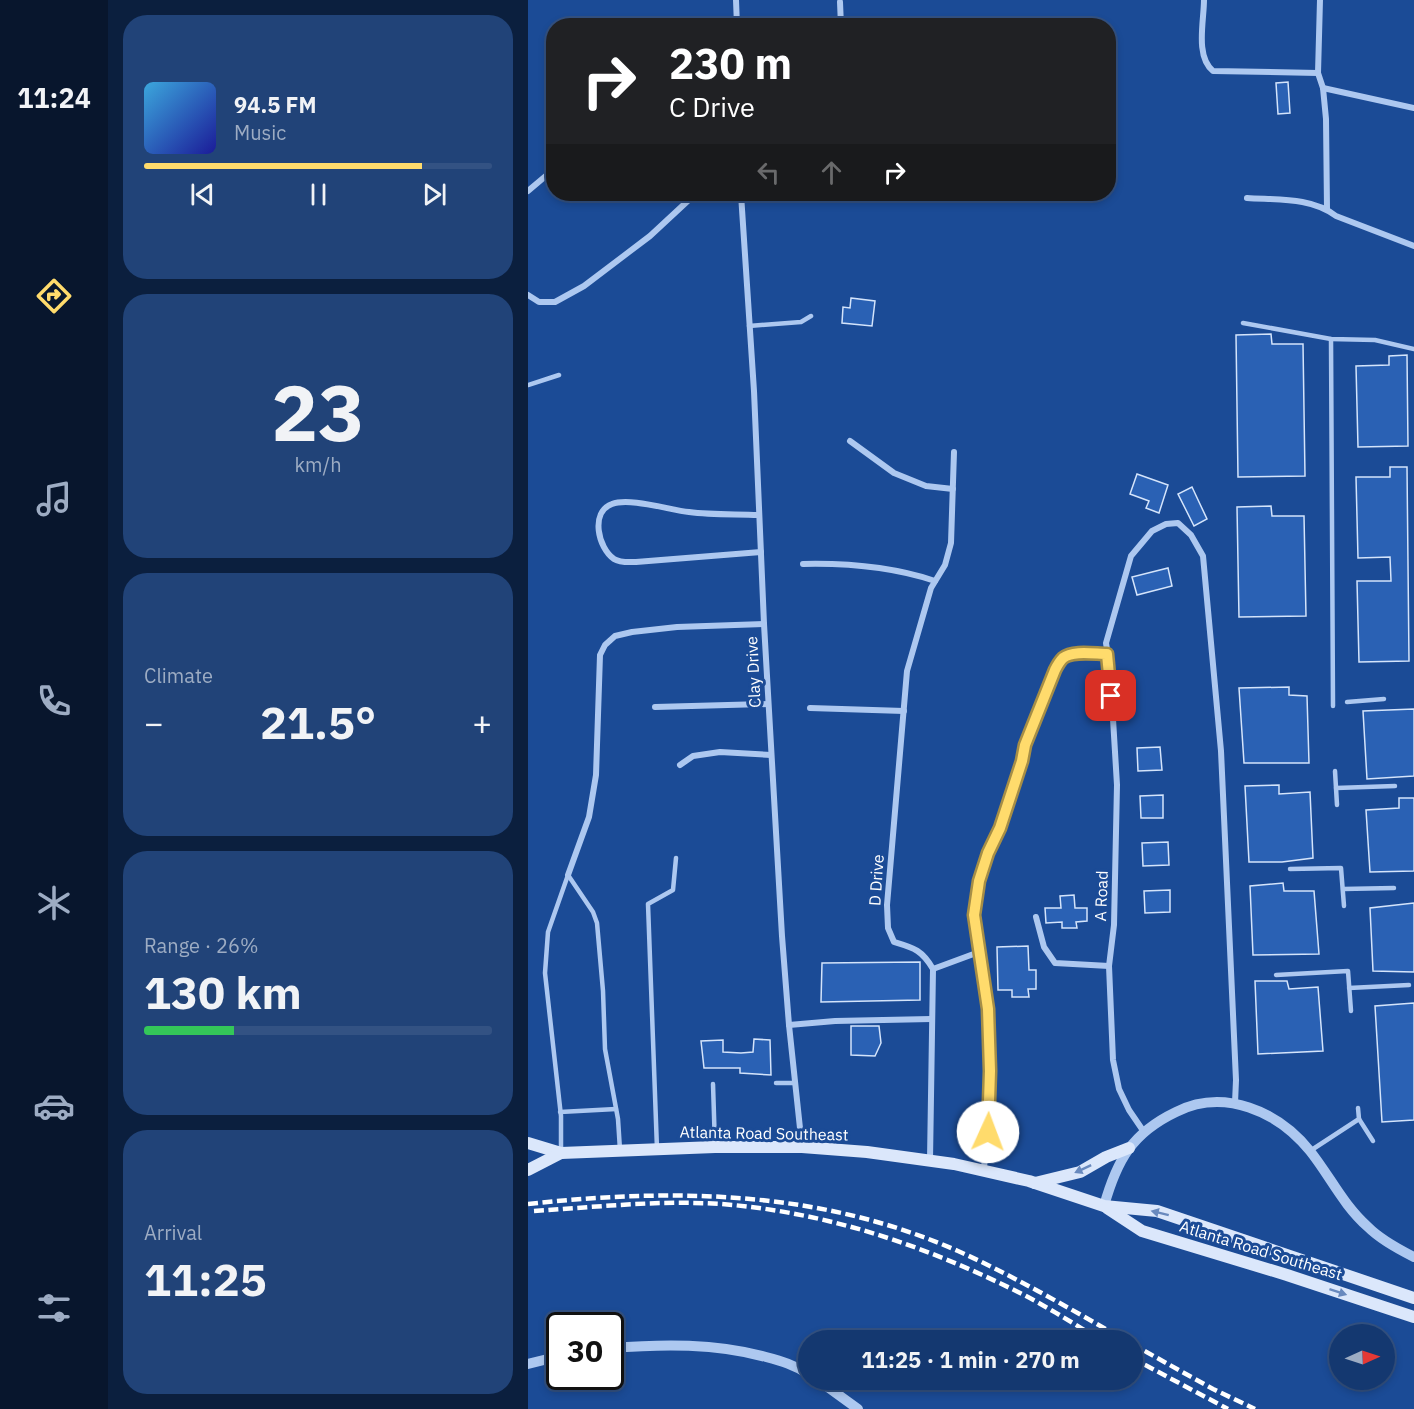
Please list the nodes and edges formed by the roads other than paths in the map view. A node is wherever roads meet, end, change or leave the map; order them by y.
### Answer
1 (736, 0) edge
2 (1204, 0) edge
3 (1320, 0) edge
4 (840, 2) dead end
5 (737, 18) edge
6 (841, 18) edge
7 (1318, 73) junction
8 (1323, 88) junction
9 (1414, 108) edge
10 (546, 176) edge
11 (528, 191) edge
12 (1247, 198) dead end
13 (688, 201) edge
14 (741, 201) edge
15 (1327, 209) junction
16 (1414, 246) edge
17 (528, 296) edge
18 (811, 316) dead end
19 (1243, 323) dead end
20 (749, 326) junction
21 (1331, 339) junction
22 (1414, 349) edge
23 (559, 375) dead end
24 (528, 385) edge
25 (850, 441) dead end
26 (954, 452) dead end
27 (953, 489) junction
28 (758, 514) junction
29 (761, 552) junction
30 (803, 564) dead end
31 (935, 581) junction
32 (764, 624) junction
33 (1107, 654) junction
34 (1384, 699) dead end
35 (1347, 702) dead end
36 (768, 704) junction
37 (1333, 706) dead end
38 (655, 707) dead end
39 (810, 708) dead end
40 (904, 711) junction
41 (771, 754) junction
42 (680, 765) dead end
43 (1335, 771) dead end
44 (1395, 786) dead end
45 (1336, 788) junction
46 (1337, 805) dead end
47 (676, 858) dead end
48 (1290, 869) dead end
49 (568, 875) junction
50 (1394, 888) dead end
51 (1342, 889) junction
52 (1344, 906) dead end
53 (1036, 917) dead end
54 (979, 952) junction
55 (1108, 966) junction
56 (933, 969) junction
57 (1276, 975) dead end
58 (1409, 985) dead end
59 (1349, 988) junction
60 (1351, 1011) dead end
61 (931, 1019) junction
62 (789, 1025) junction
63 (776, 1083) dead end
64 (795, 1083) junction
65 (713, 1084) dead end
66 (1235, 1103) junction
67 (1358, 1108) dead end
68 (616, 1109) junction
69 (560, 1112) junction
70 (1359, 1119) junction
71 (1144, 1132) junction
72 (1374, 1141) dead end
73 (528, 1143) edge
74 (715, 1147) junction
75 (802, 1147) junction
76 (1129, 1148) junction
77 (657, 1149) junction
78 (620, 1150) junction
79 (1310, 1151) junction
80 (561, 1153) junction
81 (930, 1160) junction
82 (528, 1170) edge
83 (984, 1170) junction
84 (1035, 1183) junction
85 (1104, 1206) junction
86 (1414, 1257) edge
87 (1414, 1298) edge
88 (1414, 1317) edge
89 (624, 1347) edge
90 (546, 1360) edge
91 (528, 1365) edge
92 (798, 1367) edge
93 (832, 1390) edge
94 (858, 1409) edge

1 - 5 street
2 - 7 street
3 - 7 street
4 - 6 street
7 - 8 street
8 - 9 street
8 - 15 street
10 - 11 street
12 - 15 street
13 - 17 street
14 - 20 street, Clay Drive
15 - 16 street
18 - 20 lane
19 - 21 lane
20 - 28 street, Clay Drive
21 - 22 lane
21 - 37 lane
23 - 24 lane
25 - 27 street
26 - 27 street, D Drive
27 - 31 street, D Drive
28 - 29 street, Clay Drive
28 - 29 street
29 - 32 street, Clay Drive
30 - 31 street
31 - 40 street, D Drive
32 - 36 street, Clay Drive
32 - 49 street
33 - 54 street
33 - 55 street, A Road
33 - 66 street, A Road
34 - 35 lane
36 - 38 street
36 - 41 street, Clay Drive
39 - 40 street
40 - 56 street, D Drive
41 - 42 street
41 - 62 street, Clay Drive
43 - 45 lane
44 - 45 lane
45 - 46 lane
47 - 77 lane
48 - 51 lane
49 - 68 lane
49 - 69 lane
50 - 51 lane
51 - 52 lane
53 - 55 street
54 - 56 street
54 - 83 street
55 - 71 street, A Road
56 - 61 street
57 - 59 lane
58 - 59 lane
59 - 60 lane
61 - 62 street
61 - 81 street
62 - 64 street, Clay Drive
63 - 64 lane
64 - 75 street, Clay Drive
65 - 74 lane
66 - 71 street
66 - 79 street
67 - 70 lane
68 - 69 lane
68 - 78 lane
69 - 80 lane
70 - 72 lane
70 - 79 lane
71 - 76 street
73 - 80 main road, Atlanta Road Southeast
74 - 75 main road, Atlanta Road Southeast
74 - 77 main road, Atlanta Road Southeast
75 - 81 main road, Atlanta Road Southeast
76 -> 84 main road
76 - 85 street
77 - 78 main road, Atlanta Road Southeast
78 - 80 main road, Atlanta Road Southeast
79 - 86 street
80 - 82 main road, Atlanta Road Southeast
81 - 83 main road, Atlanta Road Southeast
83 - 84 main road, Atlanta Road Southeast
84 - 85 main road, Atlanta Road Southeast
87 -> 85 main road, Atlanta Road Southeast
85 -> 88 main road, Atlanta Road Southeast
89 - 92 street
90 - 91 street
93 - 94 street

